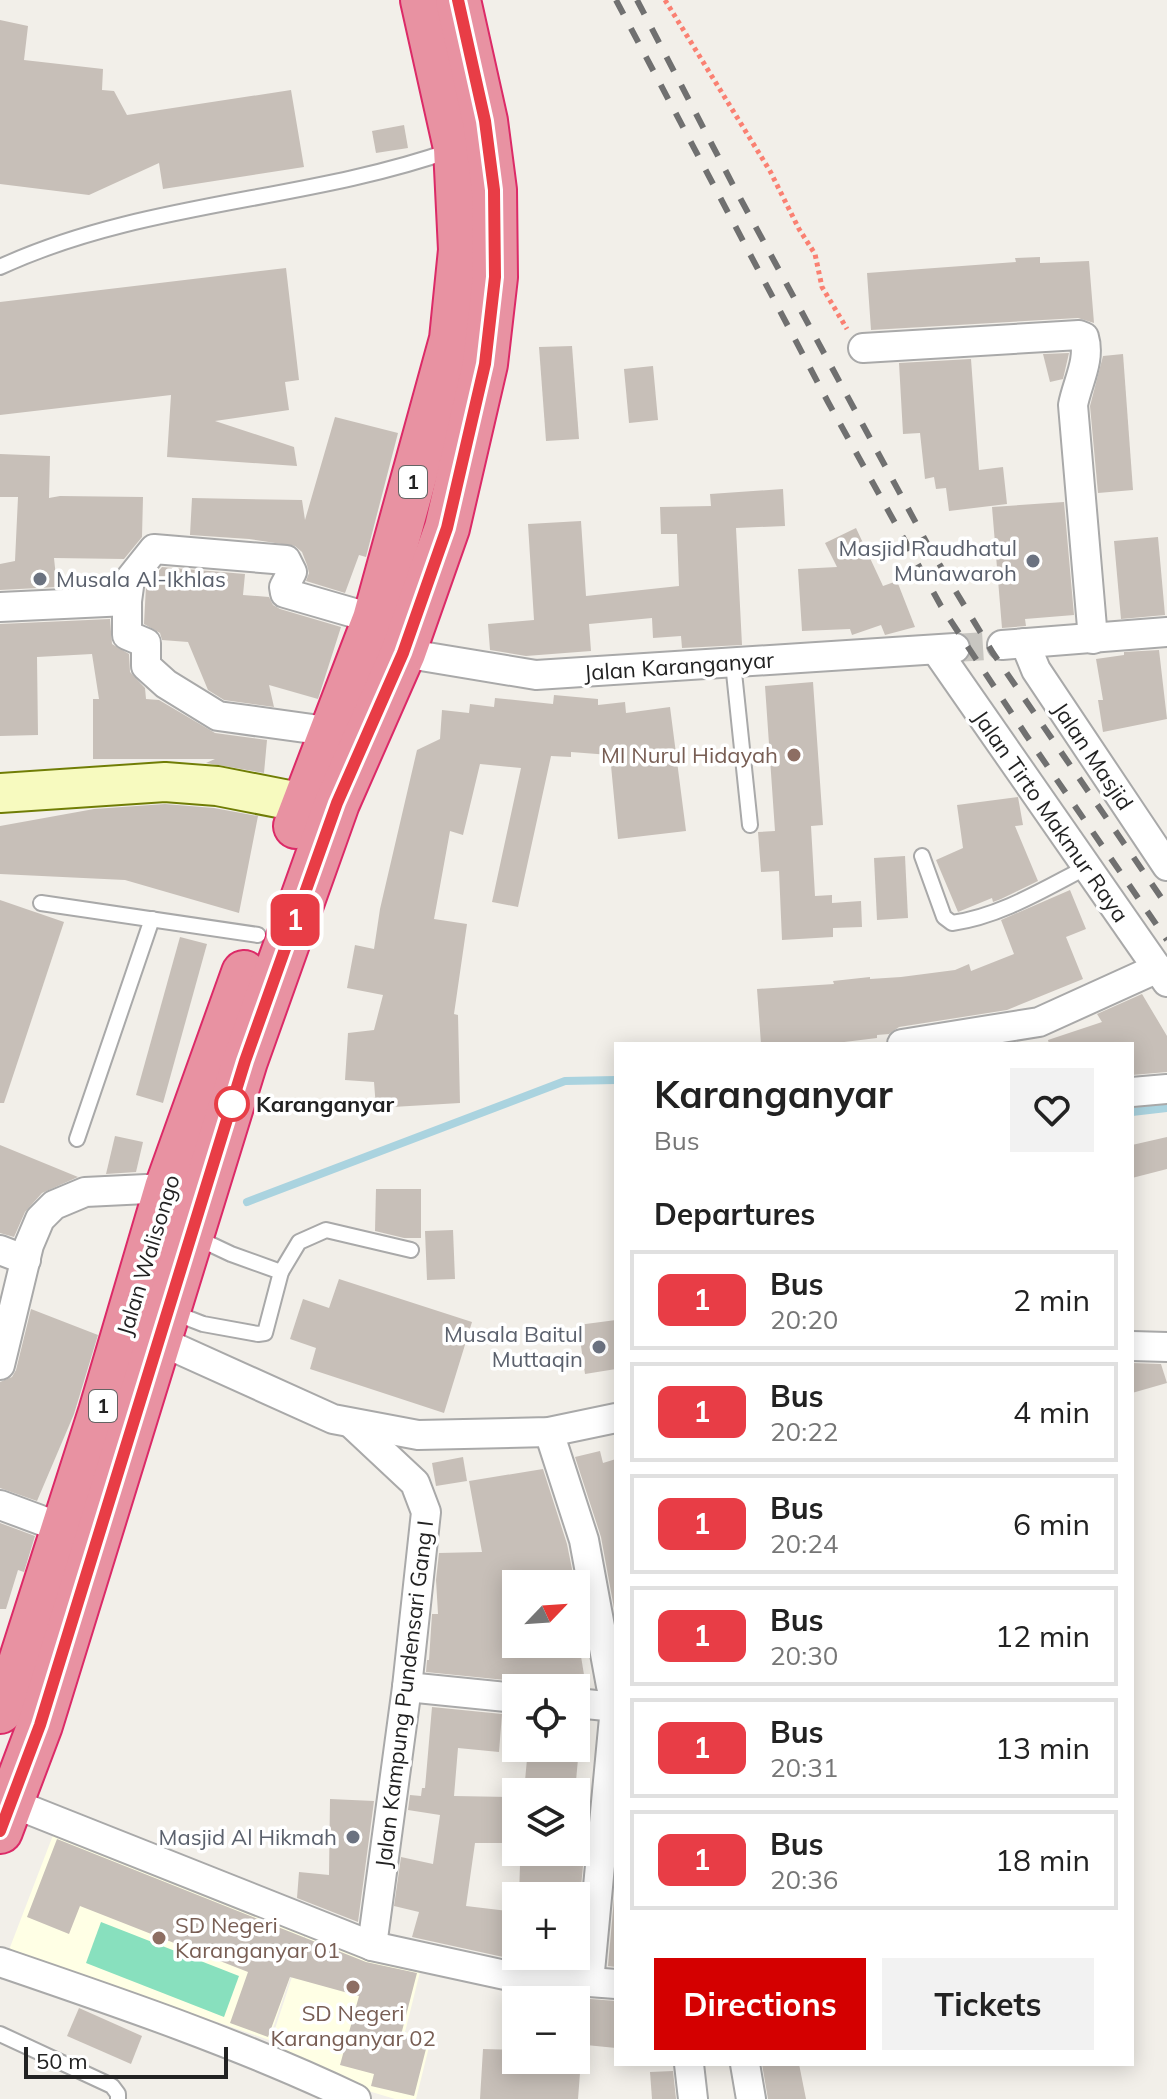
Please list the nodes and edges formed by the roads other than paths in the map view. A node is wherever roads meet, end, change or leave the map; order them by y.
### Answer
1 (423, 0) edge
2 (458, 0) edge
3 (456, 148) junction
4 (0, 267) edge
5 (863, 348) road end
6 (127, 601) junction
7 (0, 607) edge
8 (375, 619) junction
9 (1167, 632) edge
10 (1093, 639) junction
11 (945, 649) joint
12 (403, 653) junction
13 (733, 663) junction
14 (334, 732) junction
15 (0, 793) edge
16 (321, 803) junction
17 (750, 825) dead end
18 (922, 856) dead end
19 (1167, 866) edge
20 (1087, 867) junction
21 (41, 903) dead end
22 (152, 919) junction
23 (258, 935) junction
24 (1162, 975) edge
25 (914, 1042) edge
26 (230, 1056) junction
27 (1167, 1089) edge
28 (1134, 1092) edge
29 (77, 1139) dead end
30 (167, 1188) junction
31 (191, 1235) junction
32 (411, 1250) dead end
33 (13, 1255) edge
34 (281, 1272) junction
35 (163, 1326) junction
36 (1134, 1346) edge
37 (1167, 1347) edge
38 (0, 1365) edge
39 (614, 1418) edge
40 (352, 1424) junction
41 (549, 1432) junction
42 (0, 1505) edge
43 (62, 1528) junction
44 (10, 1663) edge
45 (407, 1687) junction
46 (502, 1697) edge
47 (614, 1700) edge
48 (590, 1702) edge
49 (0, 1711) edge
50 (6, 1817) edge
51 (372, 1946) junction
52 (0, 1962) edge
53 (602, 1983) edge
54 (0, 2034) edge
55 (689, 2066) edge
56 (745, 2066) edge
57 (298, 2085) edge
58 (118, 2099) edge
59 (356, 2099) edge
60 (693, 2099) edge
61 (751, 2099) edge

1 - 3 highway, 1
2 - 12 highway, 1
3 - 4 lane
3 - 8 highway, 1
5 - 10 street
6 - 7 street
6 - 8 street
6 - 14 street
8 - 14 highway, 1
9 - 10 street
10 - 19 street, Jalan Masjid
11 - 13 street, Jalan Karanganyar
11 - 20 street, Jalan Tirto Makmur Raya
12 - 13 street, Jalan Karanganyar
12 - 16 highway, 1
13 - 17 lane
14 - 16 highway, 1
15 - 16 street
16 - 23 highway, Jalan Walisongo / 1
16 - 26 highway, Jalan Walisongo / 1
18 - 20 lane
20 - 24 street, Jalan Tirto Makmur Raya
21 - 22 lane
22 - 23 lane
22 - 29 lane
23 - 26 highway, Jalan Walisongo / 1
24 - 25 street
26 - 30 highway, Jalan Walisongo / 1
26 - 31 highway, Jalan Walisongo / 1
27 - 28 street
30 - 33 street
30 - 43 highway, Jalan Walisongo / 1
31 - 34 lane
31 - 35 highway, Jalan Walisongo / 1
32 - 34 lane
33 - 38 street
34 - 35 lane
35 - 40 street
35 - 50 highway, Jalan Walisongo / 1
36 - 37 street
39 - 41 street
40 - 41 street
40 - 45 street, Jalan Kampung Pundensari Gang I
41 - 47 street
42 - 43 street
43 - 44 highway, Jalan Walisongo / 1
44 - 49 highway, Jalan Walisongo / 1
45 - 46 street
45 - 51 street, Jalan Kampung Pundensari Gang I
47 - 48 street
47 - 53 street
50 - 51 street
51 - 53 street
52 - 57 street
54 - 58 lane
55 - 60 street
56 - 61 street
57 - 59 street

